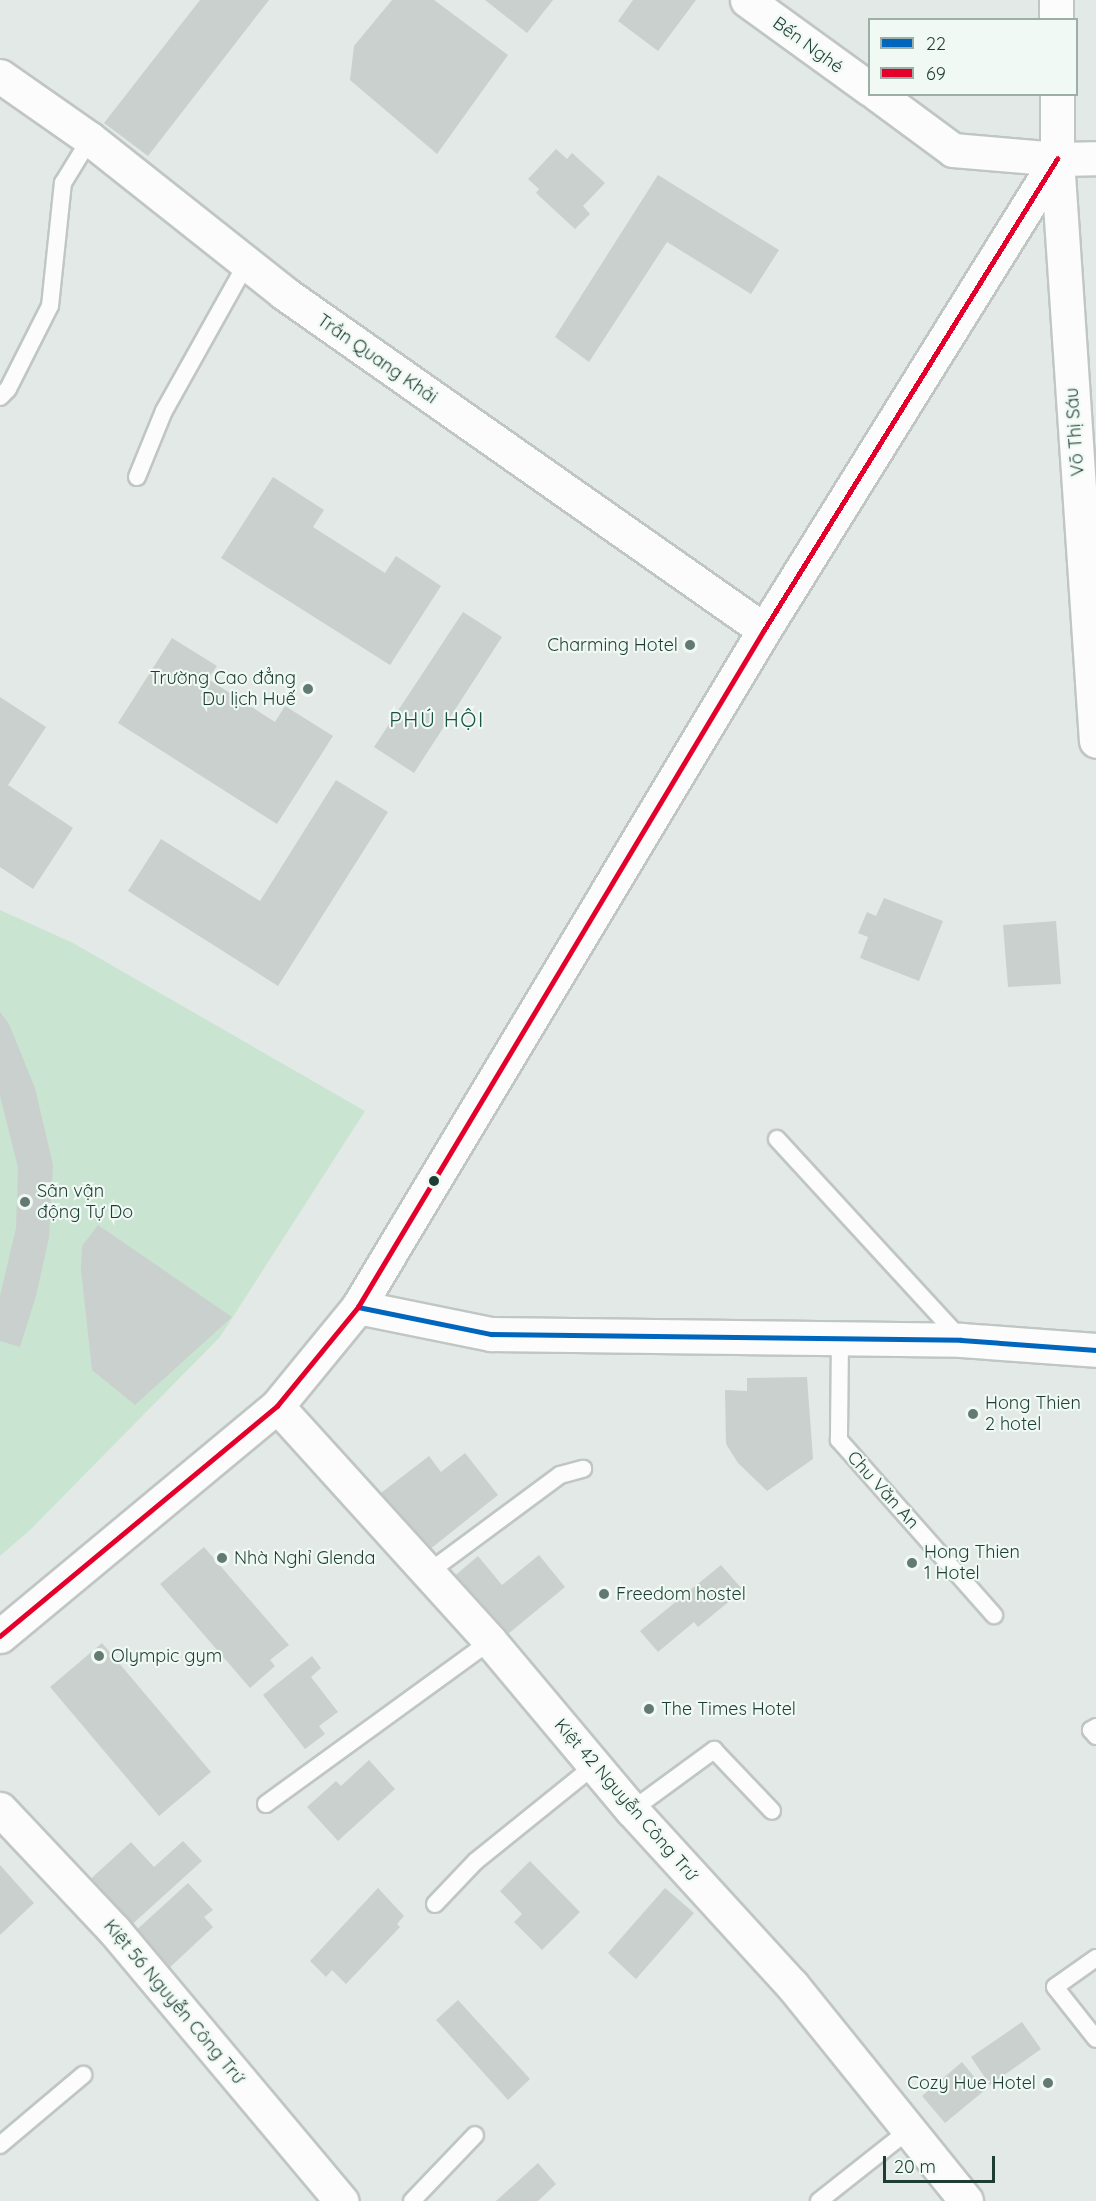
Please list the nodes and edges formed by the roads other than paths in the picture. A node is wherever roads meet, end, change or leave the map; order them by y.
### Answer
1 (747, 0) edge
2 (1056, 0) edge
3 (1056, 18) edge
4 (0, 76) edge
5 (868, 88) edge
6 (880, 96) edge
7 (1057, 96) edge
8 (90, 139) junction
9 (1096, 158) edge
10 (1057, 159) junction
11 (246, 264) junction
12 (0, 397) edge
13 (137, 477) dead end
14 (1088, 481) edge
15 (764, 630) junction
16 (1096, 740) edge
17 (777, 1139) dead end
18 (358, 1307) junction
19 (840, 1339) junction
20 (961, 1340) junction
21 (1096, 1350) edge
22 (277, 1406) junction
23 (583, 1468) dead end
24 (429, 1572) junction
25 (994, 1615) dead end
26 (0, 1636) edge
27 (490, 1641) junction
28 (1096, 1726) edge
29 (1096, 1736) edge
30 (595, 1765) junction
31 (266, 1804) dead end
32 (0, 1809) edge
33 (632, 1809) junction
34 (772, 1811) dead end
35 (435, 1904) dead end
36 (1096, 1958) edge
37 (1096, 2039) edge
38 (83, 2075) dead end
39 (909, 2130) junction
40 (475, 2135) dead end
41 (0, 2145) edge
42 (341, 2201) edge
43 (412, 2201) edge
44 (819, 2201) edge
45 (966, 2201) edge

1 - 5 street, Bến Nghé
2 - 3 street
4 - 8 street, Trần Quang Khải
6 - 10 street
7 - 10 street, Võ Thị Sáu
8 - 11 street, Trần Quang Khải
8 - 12 lane
9 - 10 street
10 - 14 street, Võ Thị Sáu
10 - 15 street
11 - 13 lane
11 - 15 street, Trần Quang Khải
14 - 16 street, Võ Thị Sáu
15 - 18 street
17 - 20 lane
18 - 19 street
18 - 22 street
19 - 20 street
19 - 25 lane, Chu Văn An
20 - 21 street
22 - 24 street, Kiệt 42 Nguyễn Công Trứ
22 - 26 street
23 - 24 lane
24 - 27 street, Kiệt 42 Nguyễn Công Trứ
27 - 30 street, Kiệt 42 Nguyễn Công Trứ
27 - 31 lane
28 - 29 lane
30 - 33 street, Kiệt 42 Nguyễn Công Trứ
30 - 35 lane
32 - 42 street, Kiệt 56 Nguyễn Công Trứ
33 - 34 lane
33 - 39 street, Kiệt 42 Nguyễn Công Trứ
36 - 37 lane
38 - 41 lane
39 - 44 lane
39 - 45 street, Kiệt 42 Nguyễn Công Trứ
40 - 43 lane

